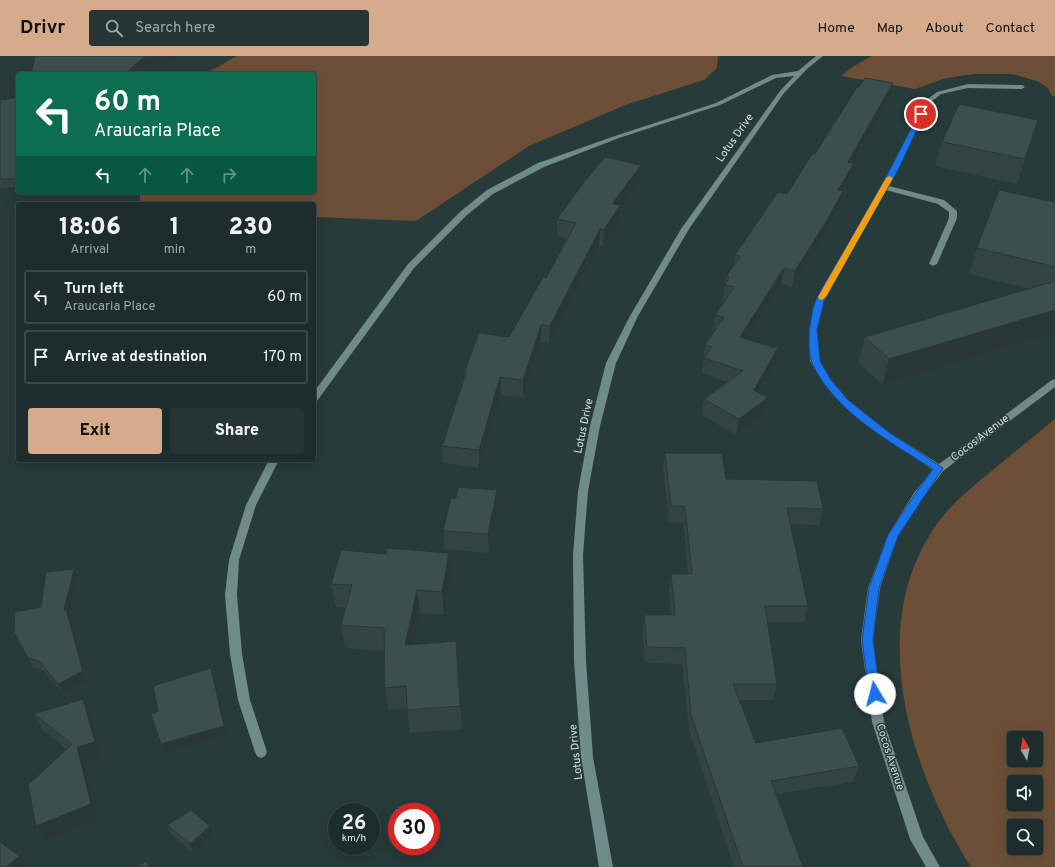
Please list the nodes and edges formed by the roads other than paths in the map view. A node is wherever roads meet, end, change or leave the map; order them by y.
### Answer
1 (820, 56) edge
2 (800, 73) junction
3 (1022, 87) dead end
4 (884, 187) junction
5 (933, 264) dead end
6 (1055, 382) edge
7 (316, 396) edge
8 (273, 462) edge
9 (939, 468) junction
10 (262, 752) dead end
11 (606, 867) edge
12 (933, 867) edge

1 - 2 street, Lotus Drive
2 - 7 street
2 - 11 street, Lotus Drive
3 - 4 street
4 - 5 street
4 - 9 street
6 - 9 street, Cocos Avenue
8 - 10 street
9 - 12 street, Cocos Avenue

